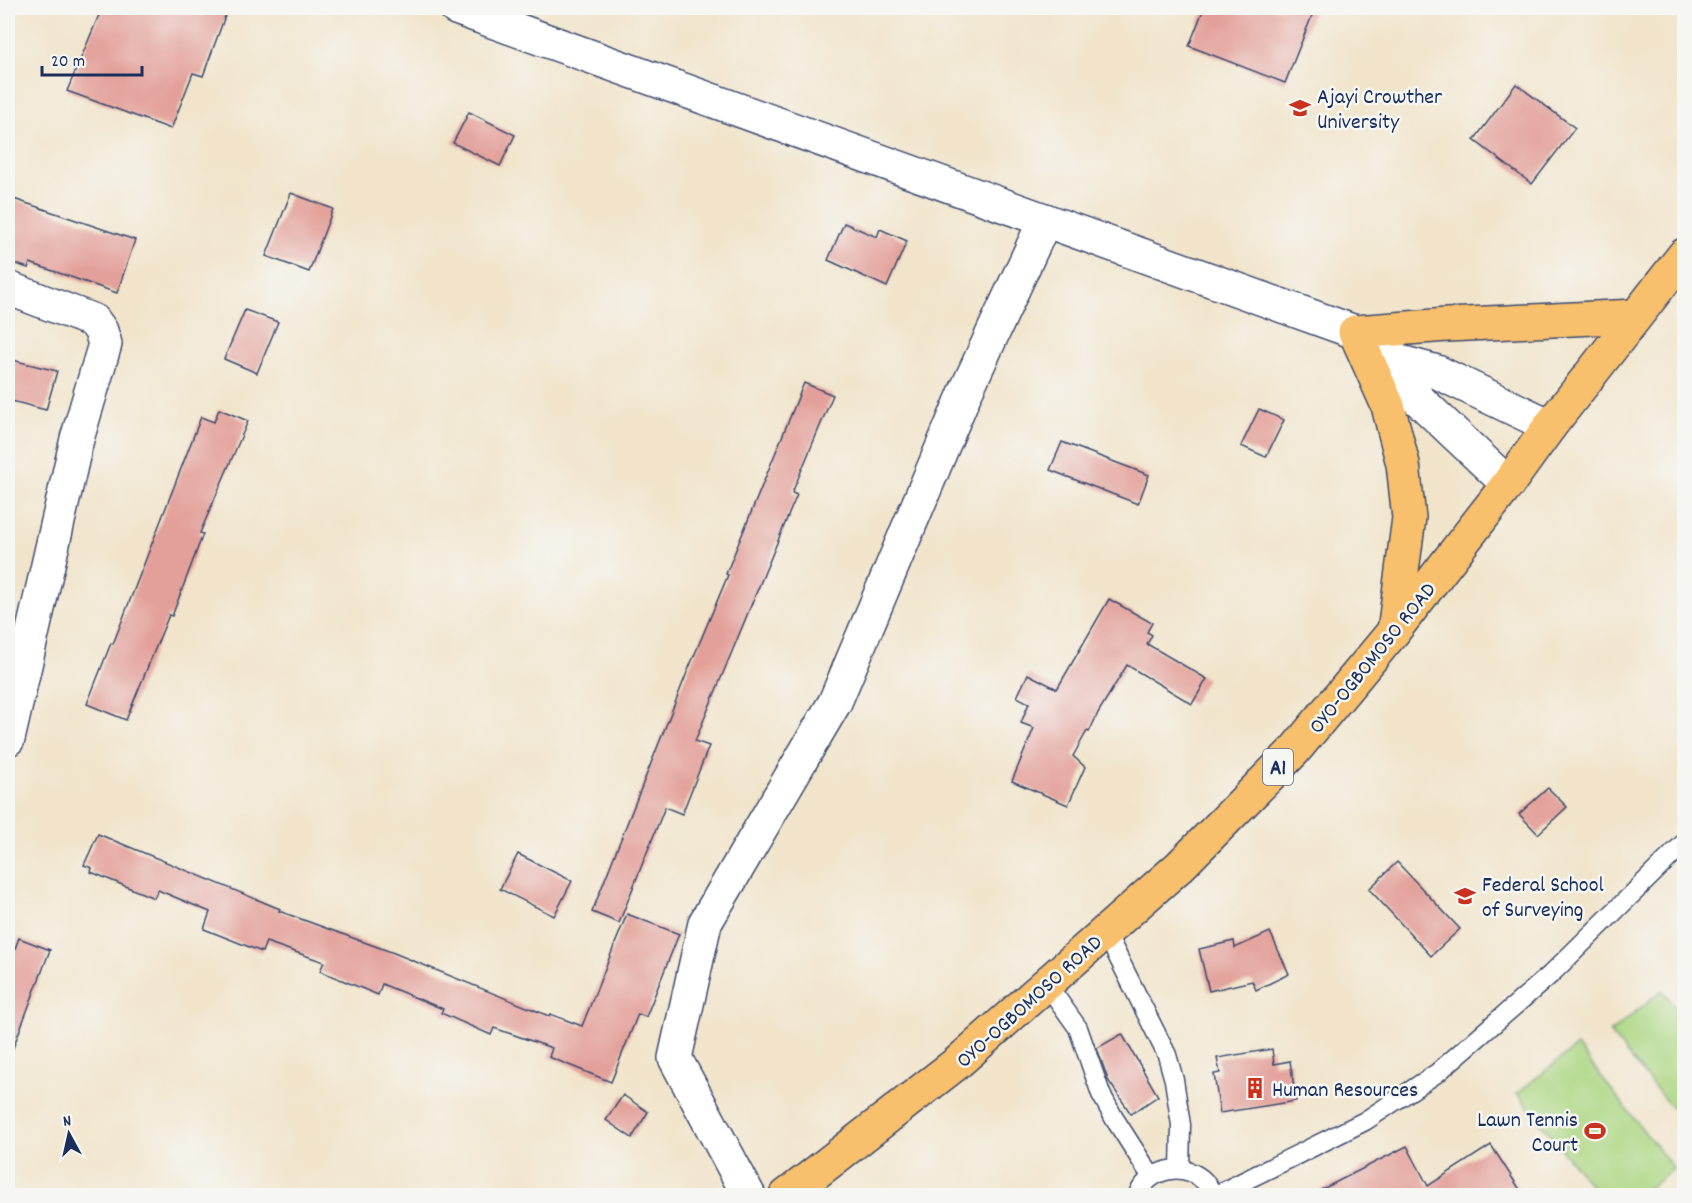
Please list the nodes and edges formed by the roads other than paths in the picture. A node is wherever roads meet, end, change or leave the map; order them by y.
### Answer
1 (456, 8) edge
2 (1045, 220) junction
3 (1684, 255) edge
4 (8, 288) edge
5 (1635, 316) junction
6 (1355, 332) junction
7 (1400, 362) junction
8 (1550, 426) junction
9 (1508, 484) junction
10 (1394, 632) junction
11 (8, 737) edge
12 (1684, 843) edge
13 (1105, 931) junction
14 (1046, 983) junction
15 (1180, 1169) junction
16 (1151, 1176) junction
17 (748, 1196) edge
18 (786, 1196) edge
19 (1137, 1196) edge
20 (1214, 1196) edge

1 - 2 street
2 - 6 street
2 - 17 street
3 - 5 highway, OYO-OGBOMOSO ROAD / A1
4 - 11 street
5 - 6 highway
5 - 8 highway, OYO-OGBOMOSO ROAD / A1
6 - 7 street
6 - 10 highway
7 - 8 street
7 - 9 street
8 - 9 highway, OYO-OGBOMOSO ROAD / A1
9 - 10 highway, OYO-OGBOMOSO ROAD / A1
10 - 13 highway, OYO-OGBOMOSO ROAD / A1
12 - 20 lane
13 - 14 highway, OYO-OGBOMOSO ROAD / A1
13 - 15 lane
14 - 16 lane
14 - 18 highway, OYO-OGBOMOSO ROAD / A1
15 - 16 lane
15 - 20 lane
16 - 19 lane

